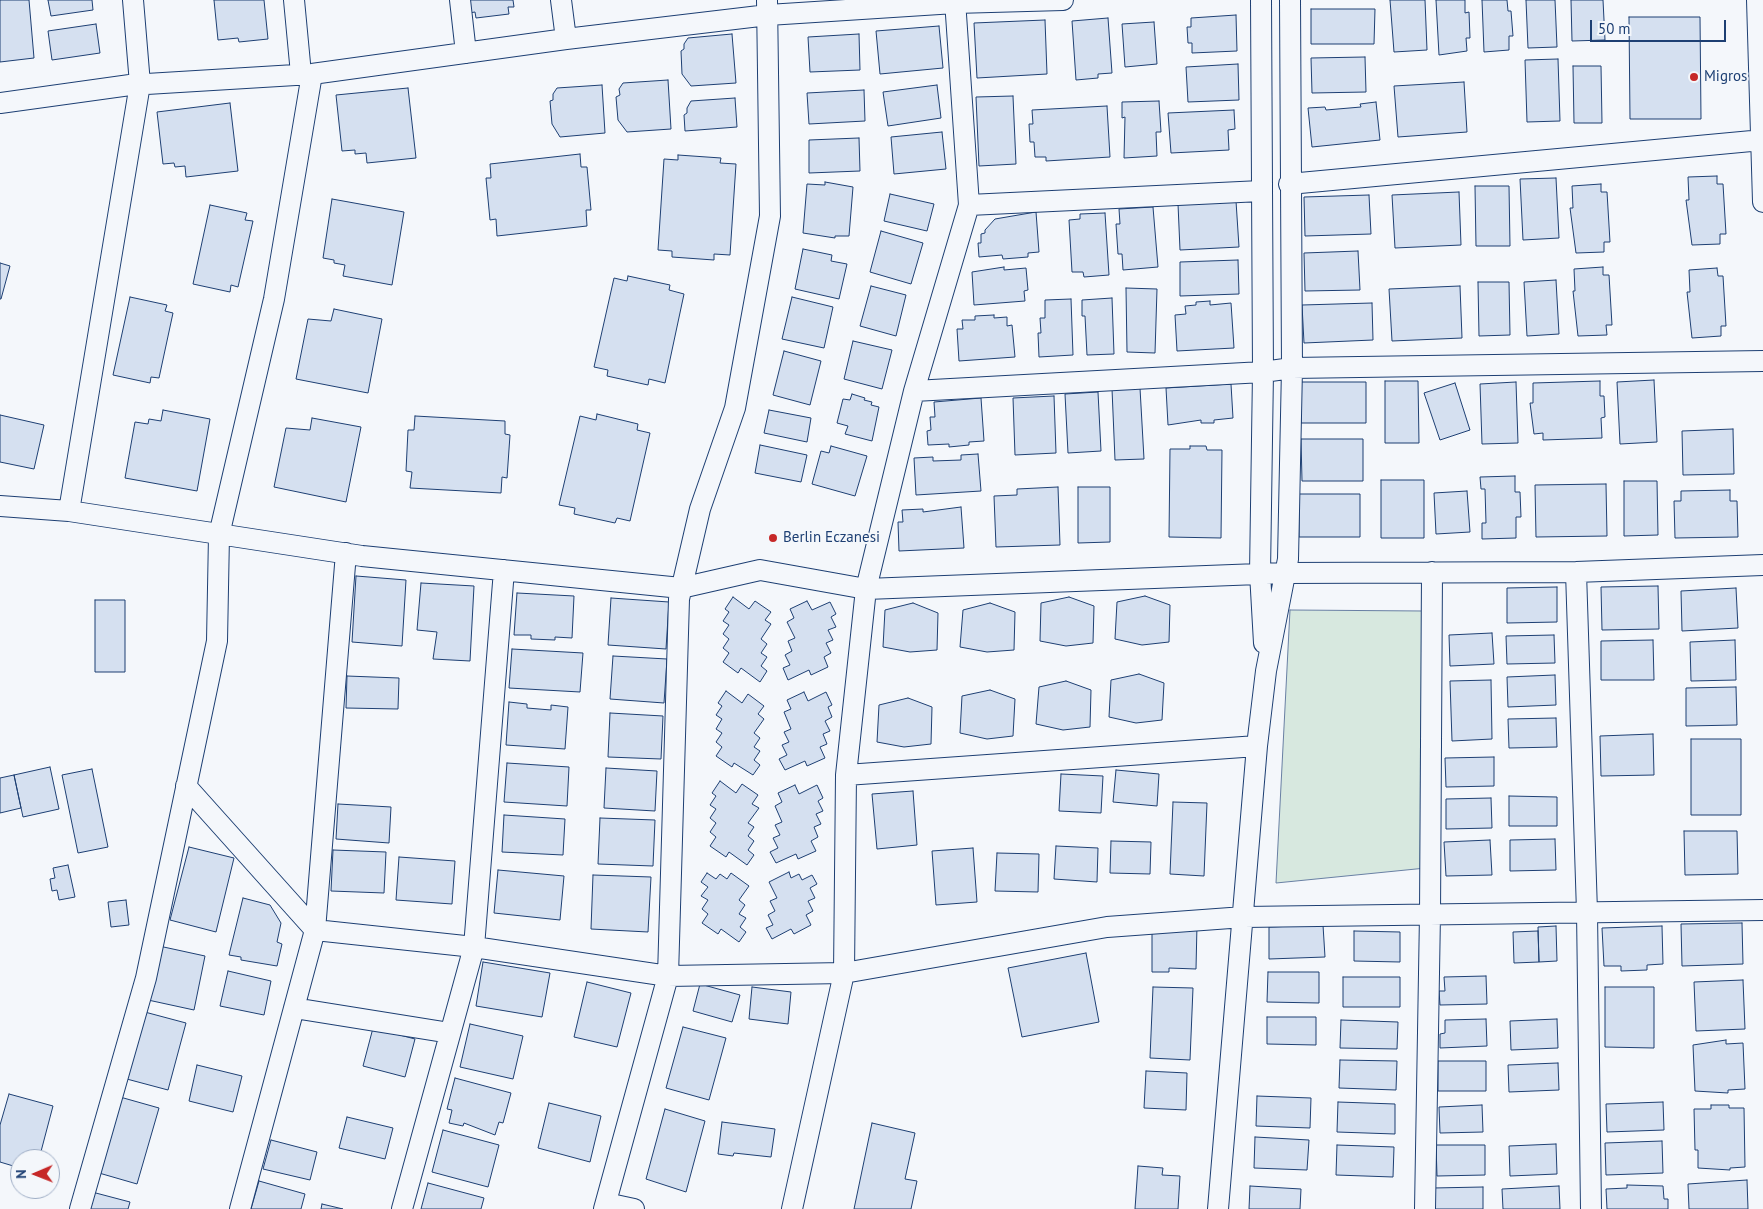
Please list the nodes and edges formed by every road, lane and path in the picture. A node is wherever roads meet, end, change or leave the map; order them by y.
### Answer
1 (133, 0) edge
2 (294, 0) edge
3 (460, 0) edge
4 (562, 0) edge
5 (1063, 0) edge
6 (1261, 0) edge
7 (1290, 0) edge
8 (1757, 0) edge
9 (955, 2) edge
10 (768, 7) edge
11 (566, 39) junction
12 (466, 53) junction
13 (306, 74) junction
14 (140, 84) junction
15 (0, 103) edge
16 (1762, 140) edge
17 (1289, 184) junction
18 (1261, 191) junction
19 (1763, 202) edge
20 (969, 205) junction
21 (1763, 362) edge
22 (1292, 368) junction
23 (1263, 372) junction
24 (914, 391) junction
25 (0, 506) edge
26 (69, 511) junction
27 (219, 535) junction
28 (346, 553) junction
29 (1763, 565) edge
30 (504, 570) junction
31 (1285, 572) junction
32 (1432, 572) junction
33 (1576, 572) junction
34 (1260, 573) junction
35 (681, 588) junction
36 (866, 589) junction
37 (1266, 670) junction
38 (1257, 746) junction
39 (846, 775) junction
40 (186, 786) junction
41 (1763, 910) edge
42 (1587, 912) junction
43 (1430, 914) junction
44 (1244, 917) junction
45 (315, 930) junction
46 (474, 947) junction
47 (844, 973) junction
48 (668, 976) junction
49 (294, 1008) junction
50 (450, 1033) junction
51 (605, 1206) edge
52 (80, 1209) edge
53 (240, 1209) edge
54 (402, 1209) edge
55 (634, 1209) edge
56 (792, 1209) edge
57 (1218, 1209) edge
58 (1425, 1209) edge
59 (1591, 1209) edge

1 - 14 street
2 - 13 street
3 - 12 street
4 - 11 street
5 - 9 street
6 - 18 street
7 - 17 street
8 - 16 street
9 - 10 street
9 - 20 street
10 - 11 street
10 - 35 street
11 - 12 street
12 - 13 street
13 - 14 street
13 - 27 street
14 - 15 street
14 - 26 street
16 - 17 street
16 - 19 street
17 - 22 street
18 - 20 street
18 - 23 street
20 - 24 street
21 - 22 street
22 - 23 street
22 - 31 street
23 - 24 street
23 - 34 street
24 - 36 street
25 - 26 street
26 - 27 street
27 - 28 street
27 - 40 street
28 - 30 street
28 - 45 street
29 - 33 street
30 - 35 street
30 - 46 street
31 - 32 street
31 - 34 street
31 - 37 street
32 - 33 street
32 - 43 street
33 - 42 street
34 - 36 street
34 - 37 street
35 - 36 street
35 - 48 street
36 - 39 street
37 - 38 street
38 - 39 street
38 - 44 street
39 - 47 street
40 - 45 street
40 - 52 street
41 - 42 street
42 - 43 street
42 - 59 street
43 - 44 street
43 - 58 street
44 - 47 street
44 - 57 street
45 - 46 street
45 - 49 street
46 - 48 street
46 - 50 street
47 - 48 street
47 - 56 street
48 - 51 street
49 - 50 street
49 - 53 street
50 - 54 street
51 - 55 street

